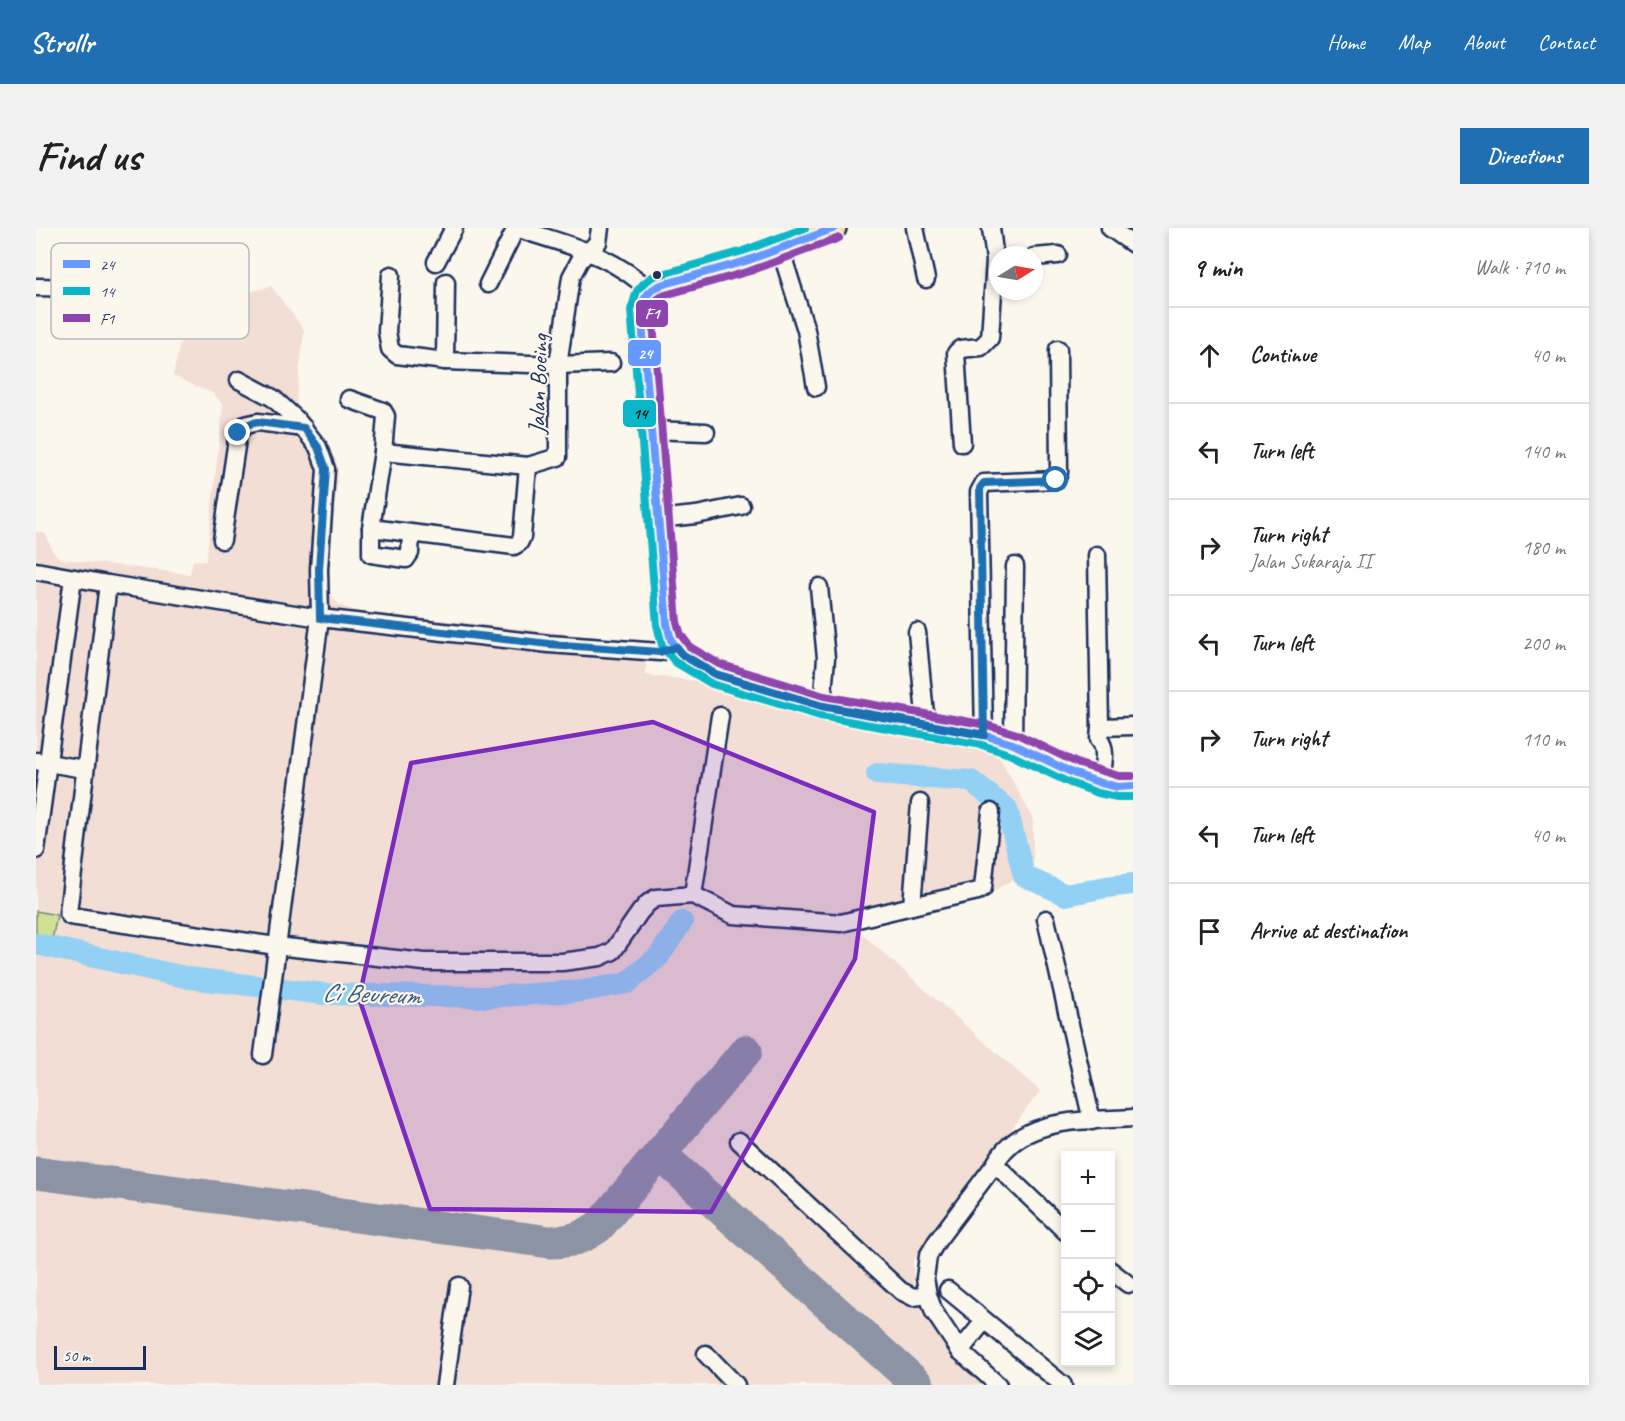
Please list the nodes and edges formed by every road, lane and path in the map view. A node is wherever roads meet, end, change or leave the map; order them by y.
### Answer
1 (454, 228) edge
2 (516, 228) edge
3 (600, 228) edge
4 (835, 228) edge
5 (915, 228) edge
6 (991, 228) edge
7 (1110, 228) edge
8 (1133, 244) edge
9 (994, 246) edge
10 (780, 248) junction
11 (590, 251) junction
12 (1058, 255) dead end
13 (1043, 256) edge
14 (436, 262) dead end
15 (391, 275) dead end
16 (926, 279) dead end
17 (446, 282) dead end
18 (488, 284) dead end
19 (36, 287) edge
20 (51, 287) edge
21 (650, 291) junction
22 (993, 300) edge
23 (1058, 349) dead end
24 (445, 361) junction
25 (611, 363) dead end
26 (558, 365) junction
27 (239, 380) dead end
28 (816, 387) dead end
29 (349, 399) dead end
30 (304, 428) junction
31 (650, 430) junction
32 (706, 432) dead end
33 (962, 443) dead end
34 (383, 452) junction
35 (528, 466) junction
36 (741, 506) dead end
37 (657, 519) junction
38 (371, 528) junction
39 (411, 534) junction
40 (222, 540) dead end
41 (1097, 555) dead end
42 (1015, 566) dead end
43 (36, 571) edge
44 (73, 578) junction
45 (108, 585) junction
46 (819, 587) dead end
47 (320, 618) junction
48 (917, 632) dead end
49 (676, 647) junction
50 (822, 706) junction
51 (720, 716) dead end
52 (926, 725) junction
53 (1133, 726) edge
54 (1099, 733) junction
55 (984, 735) junction
56 (1013, 744) junction
57 (42, 762) edge
58 (84, 769) junction
59 (1101, 776) junction
60 (1133, 786) edge
61 (920, 803) dead end
62 (991, 812) dead end
63 (36, 850) edge
64 (693, 895) junction
65 (912, 906) junction
66 (1046, 919) dead end
67 (276, 946) junction
68 (263, 1049) dead end
69 (1133, 1118) edge
70 (1092, 1120) junction
71 (739, 1141) dead end
72 (995, 1164) junction
73 (1061, 1228) edge
74 (1115, 1274) edge
75 (1128, 1284) dead end
76 (459, 1286) dead end
77 (948, 1290) dead end
78 (928, 1295) junction
79 (984, 1321) junction
80 (960, 1351) junction
81 (706, 1354) dead end
82 (445, 1385) edge
83 (736, 1385) edge
84 (998, 1385) edge
85 (1063, 1385) edge

1 - 14 street
2 - 11 street
2 - 18 street
3 - 11 street, Jalan Boeing
4 - 10 main road
5 - 16 street
6 - 9 street
7 - 8 street
10 - 21 main road
10 - 28 street
11 - 21 street
11 - 26 street, Jalan Boeing
12 - 13 street
15 - 24 street
17 - 24 street
19 - 20 street
21 - 31 main road
22 - 33 street
23 - 55 street
24 - 26 street
25 - 26 street
26 - 35 street, Jalan Boeing
27 - 30 street
29 - 34 street
30 - 40 street
30 - 47 street
31 - 32 street
31 - 37 main road
34 - 35 street, Jalan Boeing
34 - 38 street
35 - 39 street
36 - 37 street
37 - 49 main road
38 - 39 street
38 - 39 street
41 - 54 street
42 - 56 street
43 - 44 street
44 - 45 street
44 - 57 street
45 - 47 street
45 - 58 street
46 - 50 street
47 - 49 street
47 - 67 street
48 - 52 street
49 - 50 main road
50 - 52 main road
51 - 64 street
52 - 55 main road
53 - 54 street
54 - 59 street
55 - 56 main road
56 - 59 main road
57 - 58 street
57 - 63 street
58 - 67 street
59 - 60 main road
61 - 65 street
62 - 65 street
64 - 65 street
64 - 67 street
66 - 70 street
67 - 68 street
69 - 70 street
70 - 72 street
71 - 78 street
72 - 73 street
72 - 78 street
74 - 75 street
76 - 82 street
77 - 79 street
78 - 80 street
79 - 80 street
79 - 85 street
80 - 84 street
81 - 83 street

